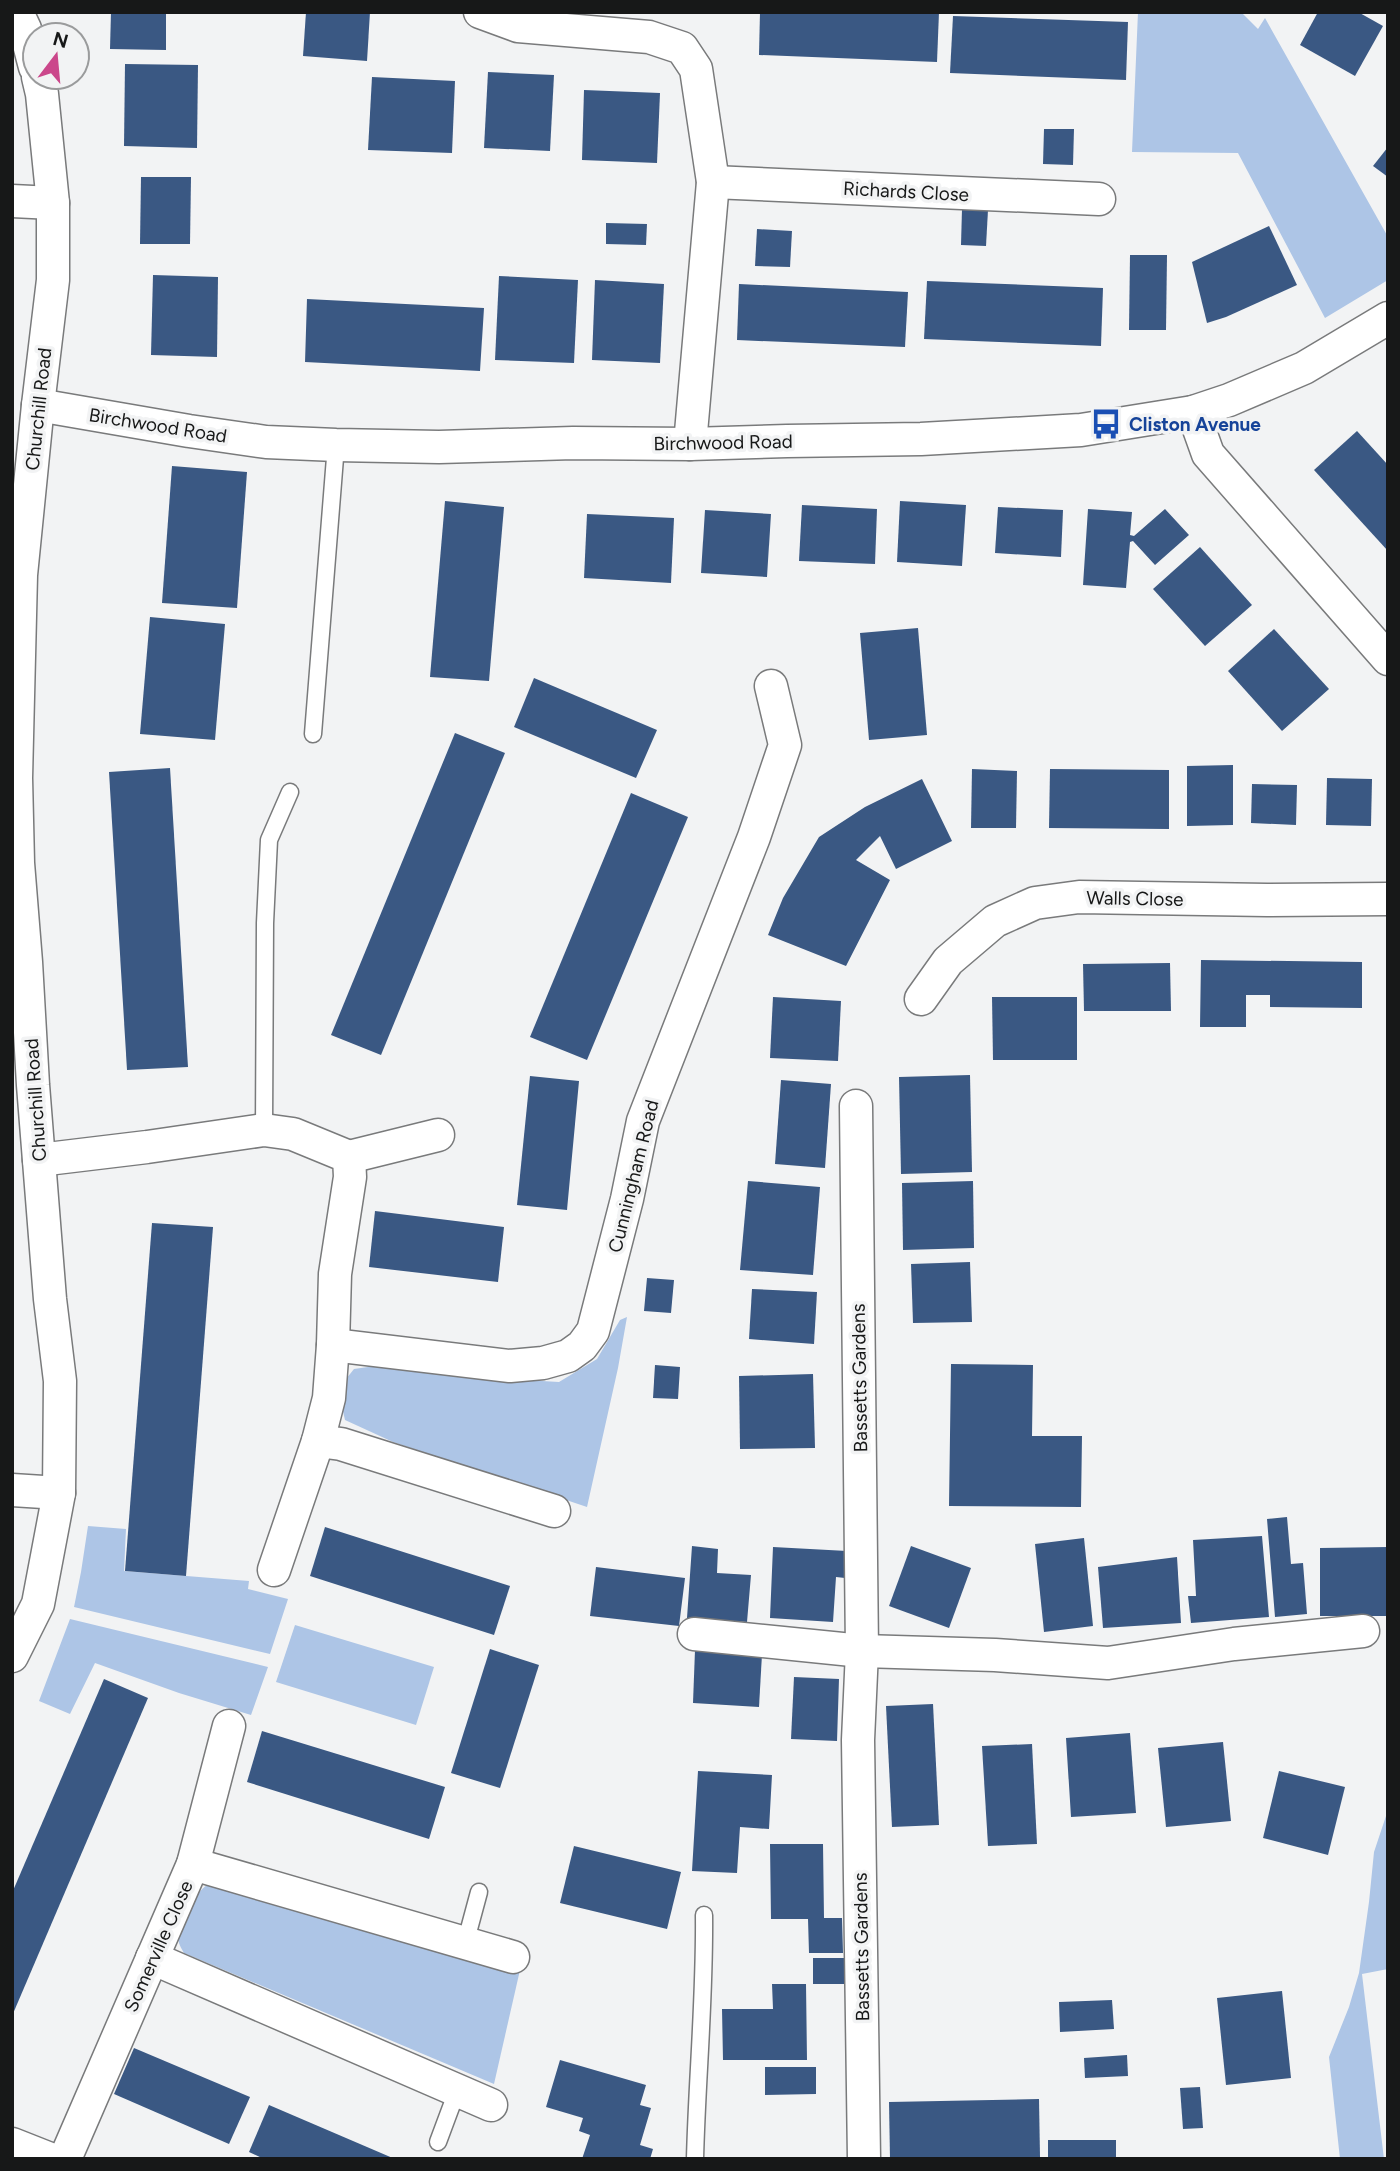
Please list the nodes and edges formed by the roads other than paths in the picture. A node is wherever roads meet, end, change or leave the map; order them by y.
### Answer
1 (480, 12) edge
2 (41, 91) edge
3 (713, 182) junction
4 (1099, 200) dead end
5 (12, 201) edge
6 (53, 203) junction
7 (1388, 318) edge
8 (38, 405) junction
9 (1193, 412) junction
10 (691, 444) junction
11 (336, 445) junction
12 (17, 575) edge
13 (1388, 659) edge
14 (771, 686) dead end
15 (313, 734) dead end
16 (290, 792) dead end
17 (1388, 899) edge
18 (19, 963) edge
19 (921, 999) dead end
20 (856, 1106) dead end
21 (264, 1130) junction
22 (438, 1135) dead end
23 (349, 1157) junction
24 (39, 1160) junction
25 (332, 1345) junction
26 (318, 1441) junction
27 (12, 1490) edge
28 (58, 1493) junction
29 (554, 1511) dead end
30 (274, 1570) dead end
31 (1363, 1631) dead end
32 (694, 1634) dead end
33 (862, 1651) junction
34 (12, 1656) edge
35 (229, 1726) dead end
36 (193, 1864) junction
37 (478, 1892) dead end
38 (704, 1915) dead end
39 (465, 1944) junction
40 (513, 1957) dead end
41 (152, 1958) junction
42 (457, 2091) junction
43 (491, 2105) dead end
44 (438, 2142) dead end
45 (12, 2144) edge
46 (50, 2159) edge
47 (65, 2159) edge
48 (695, 2159) edge
49 (864, 2159) edge

1 - 3 street
2 - 6 street, Churchill Road
3 - 4 street, Richards Close
3 - 10 street
5 - 6 street
6 - 8 street, Churchill Road
7 - 9 street, Birchwood Road
8 - 11 street, Birchwood Road
8 - 12 street, Churchill Road
9 - 10 street, Birchwood Road
9 - 13 street
10 - 11 street, Birchwood Road
11 - 15 lane
12 - 18 street, Churchill Road
14 - 25 street, Cunningham Road
16 - 21 lane
17 - 19 street, Walls Close
18 - 24 street, Churchill Road
20 - 33 street, Bassetts Gardens
21 - 23 street
21 - 24 street
22 - 23 street
23 - 25 street
24 - 28 street, Churchill Road
25 - 26 street
26 - 29 street
26 - 30 street
27 - 28 street
28 - 34 street, Churchill Road
31 - 33 street
32 - 33 street
33 - 49 street, Bassetts Gardens
35 - 36 street, Somerville Close
36 - 39 street
36 - 41 street, Somerville Close
37 - 39 lane
38 - 48 lane
39 - 40 street
41 - 42 street
41 - 47 street, Somerville Close
42 - 43 street
42 - 44 lane
45 - 46 street

